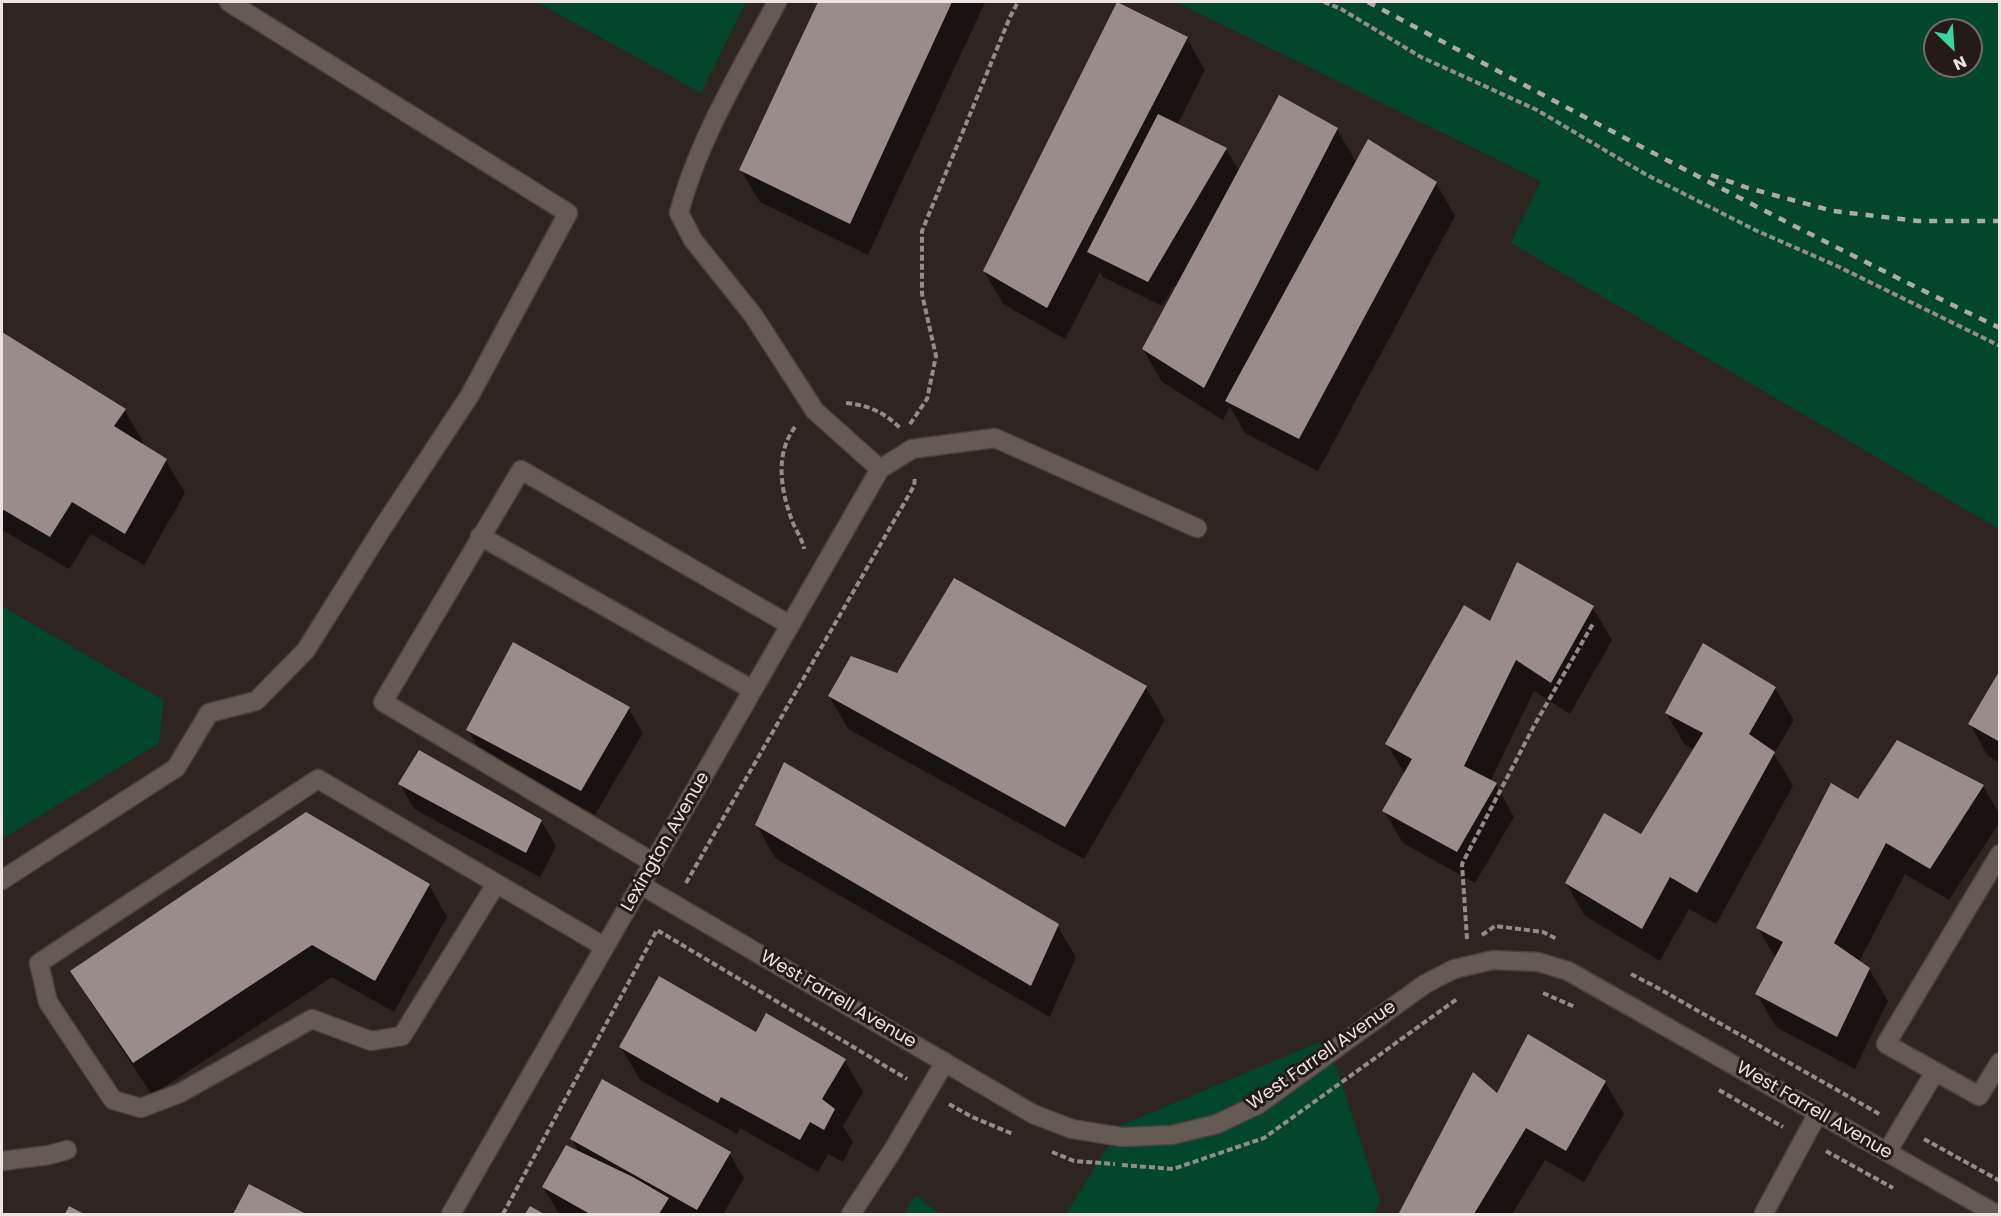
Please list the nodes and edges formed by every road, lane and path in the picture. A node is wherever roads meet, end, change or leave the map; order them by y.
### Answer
1 (229, 2) edge
2 (777, 2) edge
3 (1018, 2) edge
4 (1324, 2) edge
5 (2000, 346) edge
6 (904, 432) dead end
7 (880, 469) junction
8 (1197, 528) dead end
9 (480, 536) junction
10 (1594, 622) dead end
11 (790, 625) junction
12 (753, 690) junction
13 (2000, 855) edge
14 (654, 862) junction
15 (2, 880) edge
16 (496, 884) junction
17 (641, 885) junction
18 (1564, 942) dead end
19 (605, 947) junction
20 (1626, 972) dead end
21 (1536, 989) dead end
22 (1465, 994) dead end
23 (1584, 1011) dead end
24 (945, 1062) junction
25 (2000, 1062) edge
26 (1935, 1072) junction
27 (1714, 1087) dead end
28 (928, 1091) junction
29 (1818, 1113) junction
30 (1902, 1126) junction
31 (1023, 1139) dead end
32 (1805, 1140) junction
33 (1043, 1148) dead end
34 (67, 1150) dead end
35 (1887, 1152) junction
36 (2, 1161) edge
37 (2000, 1180) edge
38 (1899, 1191) dead end
39 (1764, 1213) edge
40 (452, 1215) edge
41 (503, 1215) edge
42 (851, 1215) edge
43 (1996, 1215) edge

1 - 15 street
2 - 7 street
3 - 6 path
4 - 5 path
7 - 8 street
7 - 11 street, Lexington Avenue
9 - 11 street
9 - 12 street
9 - 14 street
10 - 18 path
11 - 12 street, Lexington Avenue
12 - 14 street, Lexington Avenue
13 - 26 street
14 - 17 street, Lexington Avenue
16 - 16 street
16 - 19 street
17 - 19 street, Lexington Avenue
17 - 24 street, West Farrell Avenue
19 - 40 street, Lexington Avenue
20 - 30 path
21 - 23 path
22 - 33 path
24 - 28 street
24 - 29 street, West Farrell Avenue
25 - 26 street
26 - 30 street
27 - 32 path
28 - 31 path
28 - 41 path
28 - 42 street
29 - 32 street
29 - 35 street, West Farrell Avenue
30 - 35 street
30 - 37 path
32 - 38 path
32 - 39 street
34 - 36 street
35 - 43 street, West Farrell Avenue

